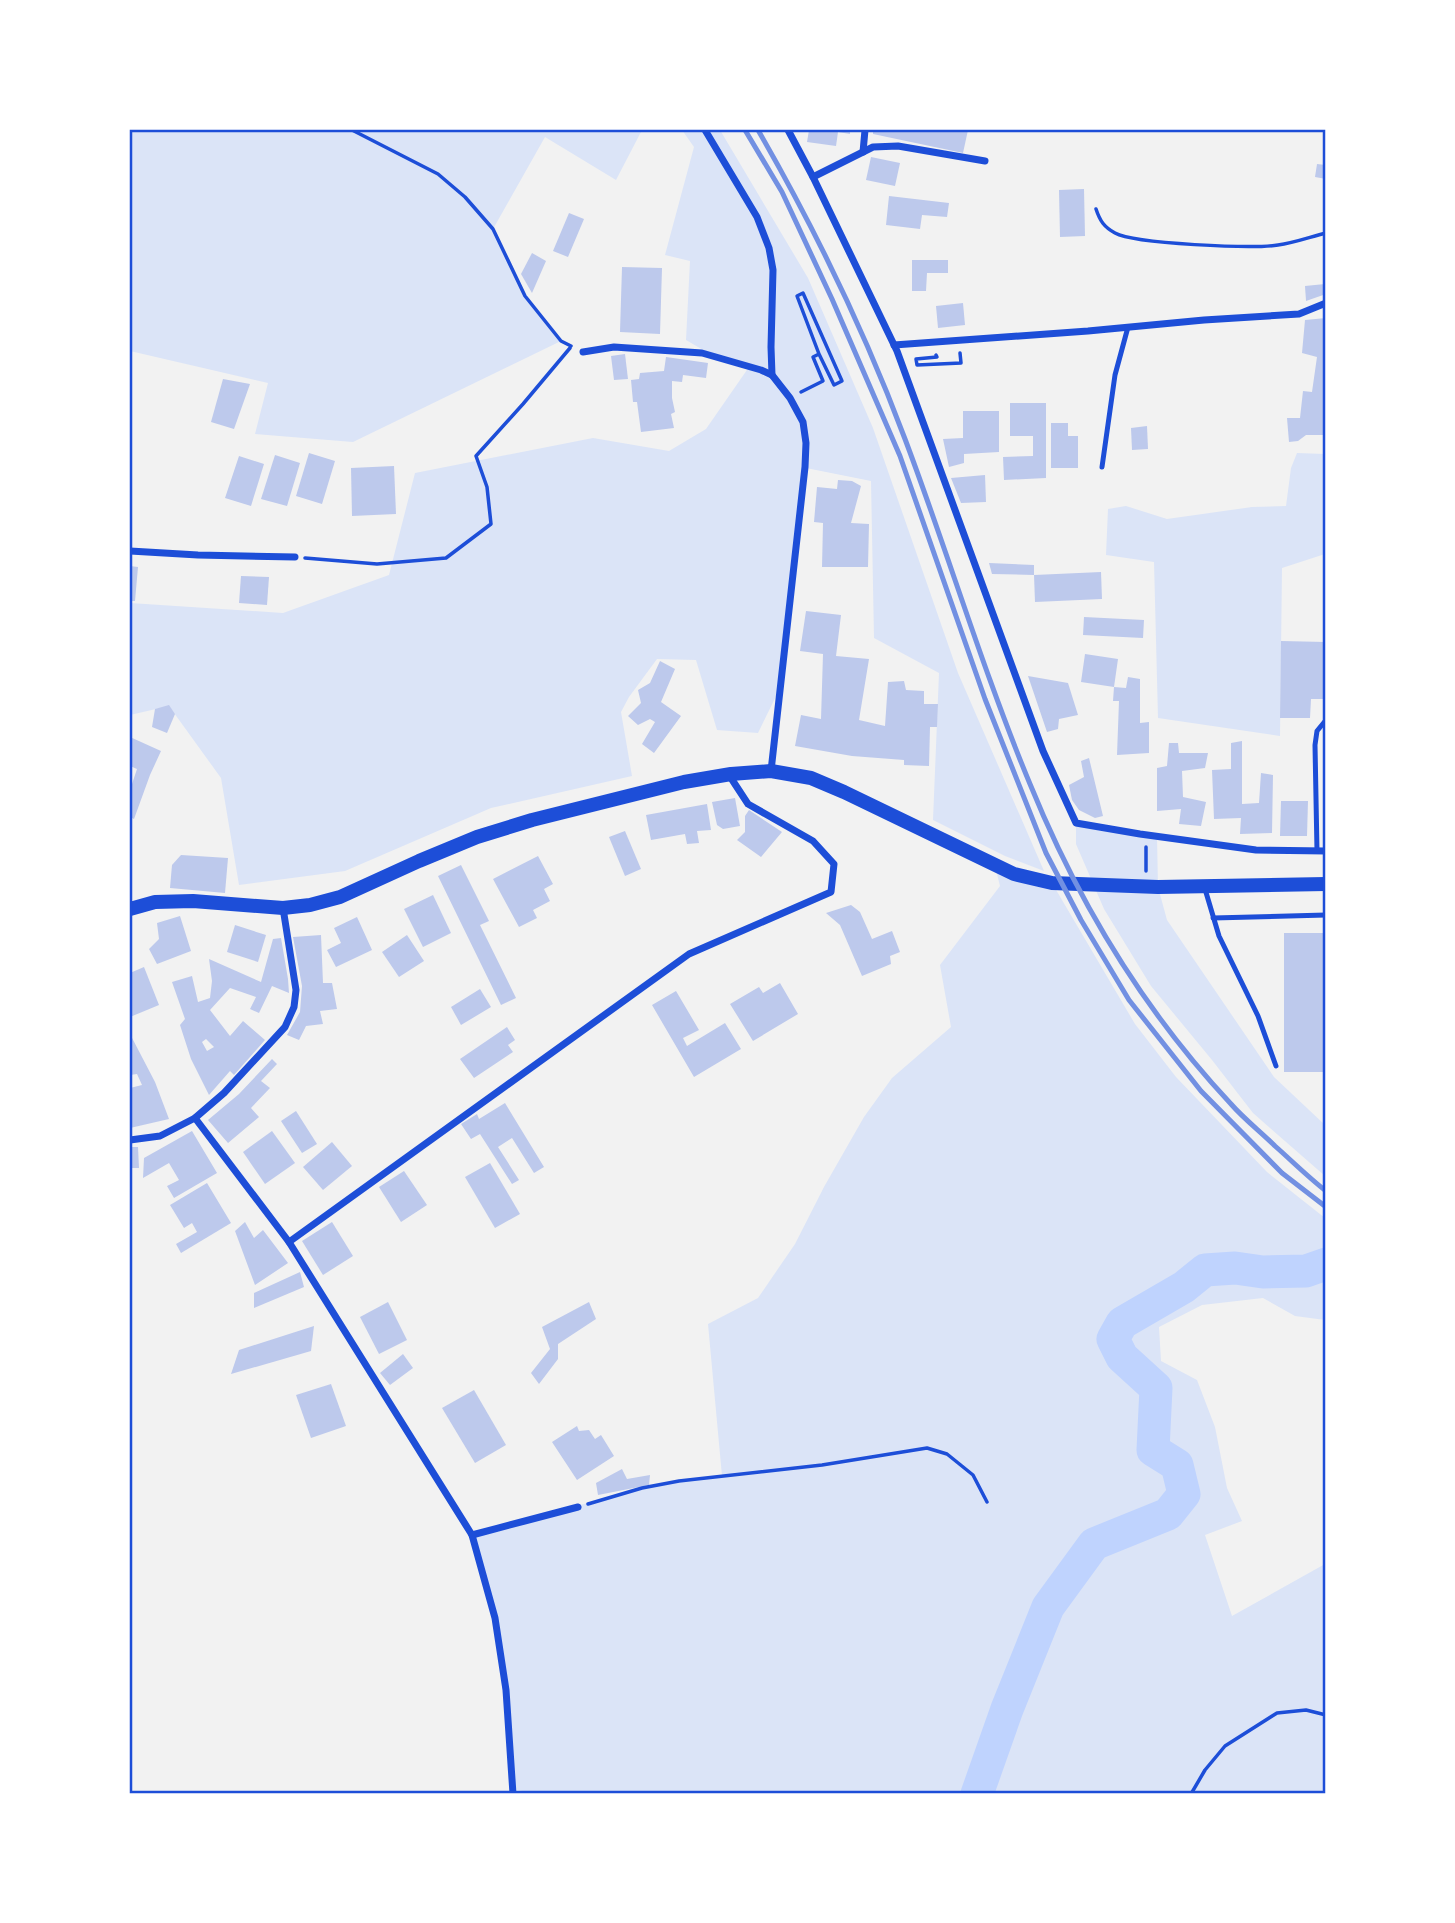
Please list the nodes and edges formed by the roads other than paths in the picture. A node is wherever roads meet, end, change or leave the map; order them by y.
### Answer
1 (705, 130) edge
2 (788, 130) edge
3 (865, 130) edge
4 (863, 152) junction
5 (985, 161) dead end
6 (813, 177) junction
7 (1325, 303) edge
8 (1128, 327) junction
9 (894, 345) junction
10 (583, 352) dead end
11 (772, 375) junction
12 (1102, 467) dead end
13 (130, 551) edge
14 (295, 558) road end
15 (1325, 720) edge
16 (771, 771) junction
17 (728, 774) junction
18 (1317, 850) junction
19 (1325, 851) edge
20 (1325, 884) edge
21 (1204, 886) junction
22 (282, 908) junction
23 (130, 909) edge
24 (1325, 915) edge
25 (1213, 918) junction
26 (1276, 1066) dead end
27 (195, 1118) junction
28 (130, 1140) edge
29 (289, 1242) junction
30 (578, 1507) road end
31 (472, 1535) junction
32 (513, 1794) edge

1 - 11 street
2 - 6 street
3 - 4 street
4 - 5 street
4 - 6 street
6 - 9 street
7 - 8 street
8 - 9 street
8 - 12 lane
9 - 18 street
10 - 11 street
11 - 16 street
13 - 14 street
15 - 18 lane
16 - 17 main road
16 - 21 main road
17 - 22 main road
17 - 29 street
18 - 19 street
20 - 21 main road
21 - 25 lane
22 - 23 main road
22 - 27 street
24 - 25 lane
25 - 26 lane
27 - 28 street
27 - 29 street
29 - 31 street
30 - 31 street
31 - 32 street

